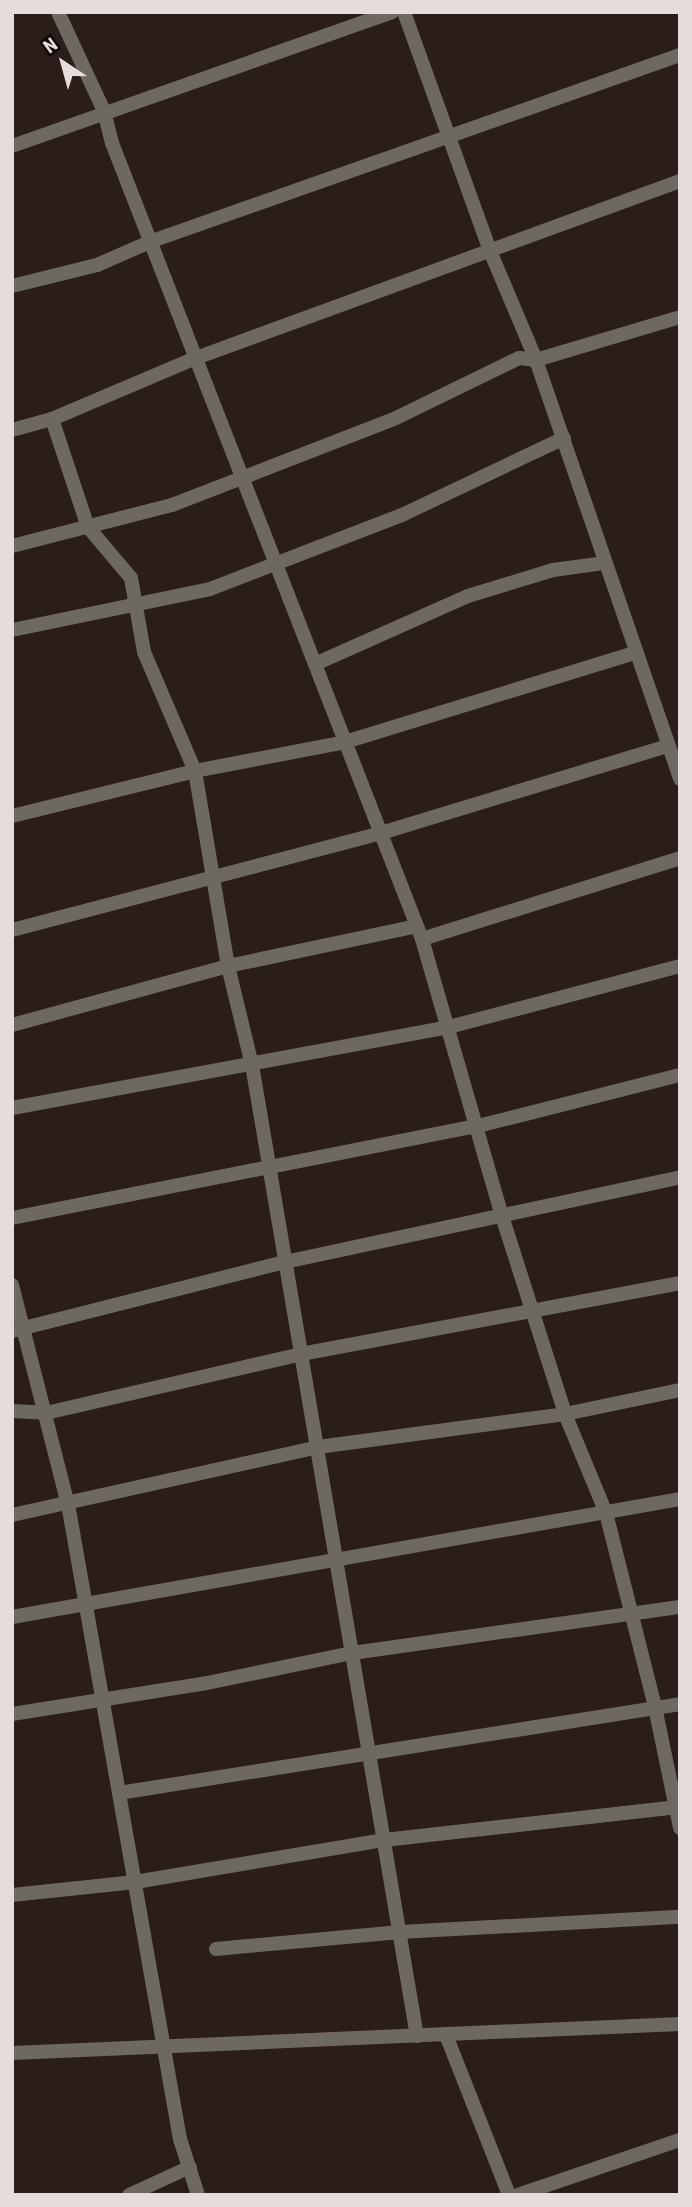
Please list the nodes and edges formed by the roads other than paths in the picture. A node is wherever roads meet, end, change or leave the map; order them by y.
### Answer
1 (58, 12) edge
2 (392, 12) edge
3 (404, 12) edge
4 (680, 55) edge
5 (104, 111) junction
6 (449, 139) junction
7 (12, 146) edge
8 (680, 181) edge
9 (151, 242) junction
10 (490, 251) junction
11 (12, 286) edge
12 (680, 317) edge
13 (196, 358) junction
14 (536, 359) junction
15 (52, 419) junction
16 (12, 430) edge
17 (564, 438) junction
18 (242, 477) junction
19 (88, 527) junction
20 (12, 546) edge
21 (276, 563) junction
22 (604, 563) junction
23 (136, 606) junction
24 (12, 630) edge
25 (634, 653) junction
26 (315, 664) junction
27 (345, 742) junction
28 (667, 746) junction
29 (195, 771) junction
30 (679, 774) edge
31 (12, 816) edge
32 (381, 833) junction
33 (680, 858) edge
34 (216, 874) junction
35 (12, 930) edge
36 (420, 933) junction
37 (680, 965) edge
38 (228, 966) junction
39 (12, 1025) edge
40 (449, 1027) junction
41 (252, 1065) junction
42 (680, 1075) edge
43 (12, 1108) edge
44 (478, 1126) junction
45 (268, 1166) junction
46 (680, 1177) edge
47 (502, 1216) junction
48 (12, 1218) edge
49 (285, 1262) junction
50 (680, 1283) edge
51 (12, 1285) edge
52 (533, 1312) junction
53 (18, 1330) edge
54 (301, 1354) junction
55 (680, 1390) edge
56 (12, 1411) edge
57 (46, 1413) junction
58 (565, 1414) junction
59 (317, 1447) junction
60 (680, 1499) edge
61 (68, 1504) junction
62 (606, 1513) junction
63 (12, 1515) edge
64 (335, 1559) junction
65 (86, 1604) junction
66 (680, 1606) edge
67 (632, 1616) junction
68 (12, 1617) edge
69 (352, 1653) junction
70 (103, 1699) junction
71 (680, 1704) edge
72 (655, 1707) junction
73 (12, 1714) edge
74 (369, 1750) junction
75 (119, 1793) junction
76 (678, 1807) edge
77 (680, 1828) edge
78 (384, 1840) junction
79 (135, 1882) junction
80 (12, 1895) edge
81 (680, 1917) edge
82 (400, 1932) junction
83 (216, 1949) dead end
84 (680, 2024) edge
85 (446, 2035) junction
86 (417, 2036) junction
87 (164, 2044) junction
88 (12, 2053) edge
89 (680, 2140) edge
90 (191, 2167) junction
91 (129, 2195) edge
92 (198, 2195) edge
93 (509, 2195) edge
94 (518, 2195) edge

1 - 5 street
2 - 5 street
3 - 6 street
4 - 6 street
5 - 7 street
5 - 9 street
6 - 9 street
6 - 10 street
8 - 10 street
9 - 11 street
9 - 13 street
10 - 13 street
10 - 14 street
12 - 14 street
13 - 15 street
13 - 18 street
14 - 17 street
14 - 18 street
15 - 16 street
15 - 19 street
17 - 21 street
17 - 22 street
18 - 19 street
18 - 21 street
19 - 20 street
19 - 23 street
21 - 23 street
21 - 26 street
22 - 25 street
22 - 26 street
23 - 24 street
23 - 29 street
25 - 27 street
25 - 28 street
26 - 27 street
27 - 29 street
27 - 32 street
28 - 30 street
28 - 32 street
29 - 31 street
29 - 34 street
32 - 34 street
32 - 36 street
33 - 36 street
34 - 35 street
34 - 38 street
36 - 38 street
36 - 40 street
37 - 40 street
38 - 39 street
38 - 41 street
40 - 41 street
40 - 44 street
41 - 43 street
41 - 45 street
42 - 44 street
44 - 45 street
44 - 47 street
45 - 48 street
45 - 49 street
46 - 47 street
47 - 49 street
47 - 52 street
49 - 53 street
49 - 54 street
50 - 52 street
51 - 53 street
52 - 54 street
52 - 58 street
53 - 57 street
54 - 57 street
54 - 59 street
55 - 58 street
56 - 57 street
57 - 61 street
58 - 59 street
58 - 62 street
59 - 61 street
59 - 64 street
60 - 62 street
61 - 63 street
61 - 65 street
62 - 64 street
62 - 67 street
64 - 65 street
64 - 69 street
65 - 68 street
65 - 70 street
66 - 67 street
67 - 69 street
67 - 72 street
69 - 70 street
69 - 74 street
70 - 73 street
70 - 75 street
71 - 72 street
72 - 74 street
72 - 76 street
74 - 75 street
74 - 78 street
75 - 79 street
76 - 77 street
76 - 78 street
78 - 79 street
78 - 82 street
79 - 80 street
79 - 87 street
81 - 82 street
82 - 83 street
82 - 86 street
84 - 85 street
85 - 86 street
85 - 93 street
86 - 87 street
87 - 88 street
87 - 90 street
89 - 94 street
90 - 91 street
90 - 92 street

